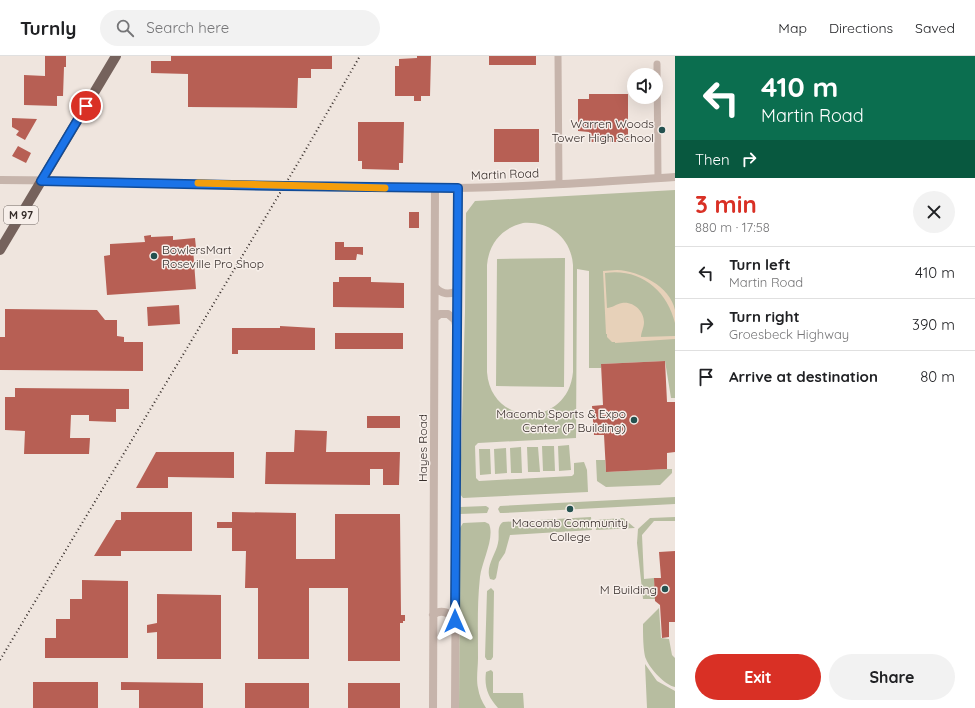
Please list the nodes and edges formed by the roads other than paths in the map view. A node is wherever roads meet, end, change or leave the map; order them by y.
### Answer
1 (116, 56) edge
2 (558, 56) edge
3 (657, 64) dead end
4 (675, 177) edge
5 (658, 178) junction
6 (0, 180) edge
7 (41, 181) junction
8 (559, 184) junction
9 (435, 188) junction
10 (458, 188) junction
11 (0, 250) edge
12 (435, 287) junction
13 (457, 291) junction
14 (435, 318) junction
15 (457, 329) junction
16 (433, 615) junction
17 (455, 621) junction
18 (433, 708) edge
19 (455, 708) edge

1 - 7 main road, M 97
2 - 8 street
3 - 5 street
4 - 5 street, Martin Road
5 - 8 street, Martin Road
6 - 7 street, Martin Road
7 - 9 street, Martin Road
7 - 11 main road, M 97
8 - 10 street, Martin Road
9 - 10 street, Martin Road
9 - 12 street, Hayes Road
10 - 13 street
12 - 13 street
12 - 14 street, Hayes Road
13 - 15 street
14 - 15 street
14 - 16 street, Hayes Road
15 - 17 street
16 - 17 street
16 - 18 street, Hayes Road
17 - 19 street

